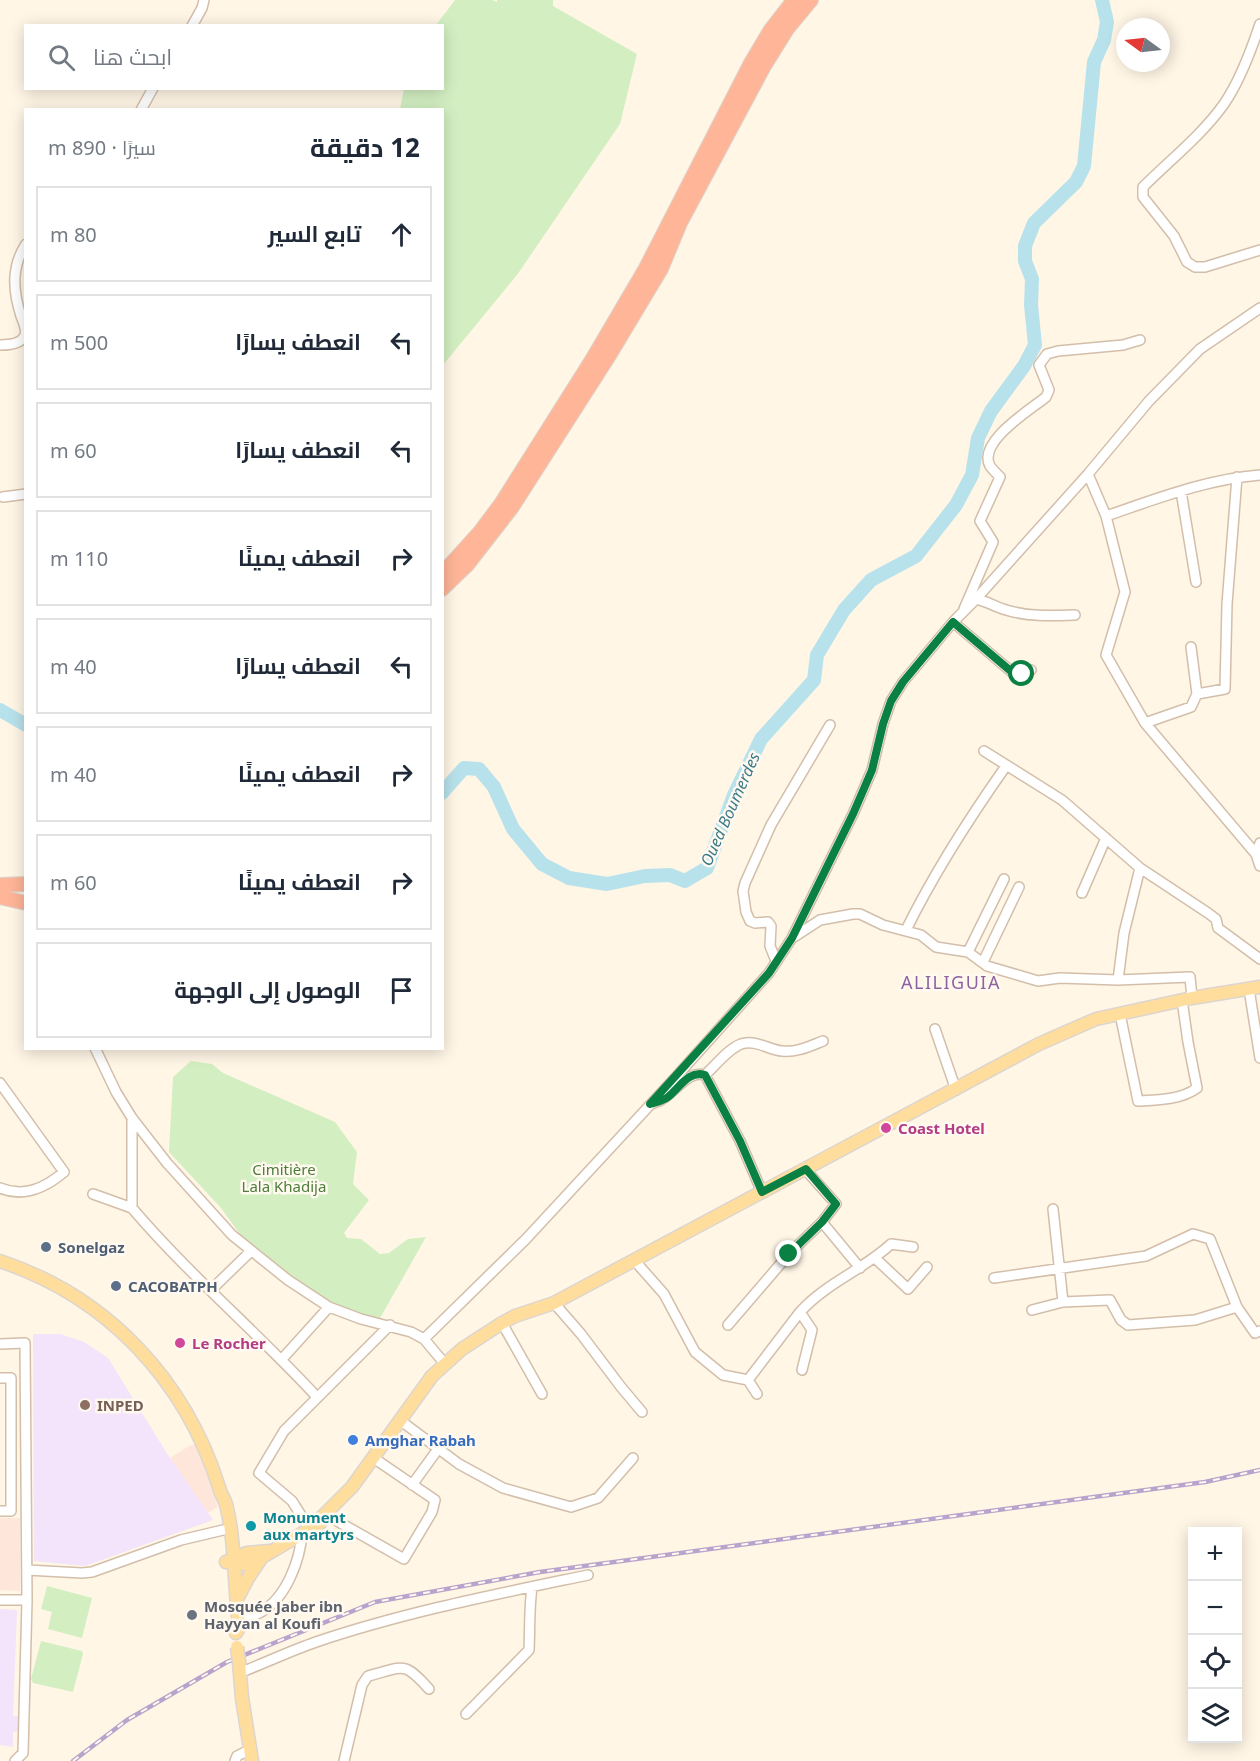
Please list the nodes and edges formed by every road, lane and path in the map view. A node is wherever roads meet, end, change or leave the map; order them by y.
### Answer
1 (204, 0) edge
2 (794, 0) edge
3 (811, 0) edge
4 (193, 24) edge
5 (1260, 24) edge
6 (152, 90) edge
7 (142, 108) edge
8 (24, 248) edge
9 (1260, 250) edge
10 (1260, 308) edge
11 (24, 325) edge
12 (24, 337) edge
13 (1140, 340) dead end
14 (0, 345) edge
15 (1088, 474) junction
16 (1260, 475) edge
17 (1237, 477) junction
18 (1181, 490) junction
19 (24, 494) edge
20 (3, 496) dead end
21 (1106, 516) junction
22 (444, 572) edge
23 (1196, 582) dead end
24 (444, 587) edge
25 (976, 599) junction
26 (963, 611) junction
27 (1075, 615) dead end
28 (953, 622) junction
29 (1191, 647) dead end
30 (1031, 670) dead end
31 (1197, 694) junction
32 (1145, 723) junction
33 (830, 725) dead end
34 (984, 751) dead end
35 (1006, 766) junction
36 (1106, 838) junction
37 (1260, 843) edge
38 (1256, 854) junction
39 (1260, 866) edge
40 (1140, 868) junction
41 (1004, 879) dead end
42 (24, 884) edge
43 (0, 885) edge
44 (1019, 887) dead end
45 (1082, 893) dead end
46 (0, 897) edge
47 (24, 903) edge
48 (906, 930) junction
49 (792, 938) junction
50 (968, 952) junction
51 (1260, 958) edge
52 (776, 962) junction
53 (983, 962) junction
54 (1118, 980) junction
55 (1255, 988) edge
56 (1187, 999) junction
57 (1120, 1014) junction
58 (935, 1029) dead end
59 (824, 1041) dead end
60 (96, 1050) edge
61 (1260, 1058) edge
62 (705, 1075) junction
63 (0, 1083) edge
64 (956, 1089) junction
65 (4, 1097) edge
66 (650, 1104) junction
67 (132, 1119) junction
68 (806, 1169) junction
69 (0, 1188) edge
70 (762, 1192) junction
71 (93, 1194) dead end
72 (132, 1208) junction
73 (1053, 1209) dead end
74 (822, 1222) junction
75 (913, 1247) dead end
76 (251, 1251) junction
77 (876, 1259) junction
78 (634, 1260) junction
79 (0, 1261) edge
80 (927, 1267) dead end
81 (860, 1268) junction
82 (1060, 1269) junction
83 (994, 1278) dead end
84 (211, 1290) junction
85 (1063, 1302) junction
86 (554, 1303) junction
87 (329, 1307) junction
88 (1237, 1307) junction
89 (1032, 1310) dead end
90 (801, 1312) junction
91 (502, 1323) junction
92 (390, 1325) junction
93 (728, 1325) dead end
94 (1260, 1331) edge
95 (424, 1339) junction
96 (0, 1344) edge
97 (282, 1359) junction
98 (441, 1368) junction
99 (802, 1370) dead end
100 (0, 1378) edge
101 (748, 1380) junction
102 (542, 1394) dead end
103 (757, 1394) dead end
104 (317, 1397) junction
105 (642, 1412) dead end
106 (0, 1413) edge
107 (11, 1413) junction
108 (405, 1424) junction
109 (0, 1427) edge
110 (10, 1427) junction
111 (438, 1449) junction
112 (633, 1458) dead end
113 (0, 1460) edge
114 (11, 1460) junction
115 (378, 1461) junction
116 (0, 1481) edge
117 (11, 1481) junction
118 (412, 1485) junction
119 (0, 1511) edge
120 (330, 1517) junction
121 (308, 1529) junction
122 (227, 1533) junction
123 (247, 1553) junction
124 (266, 1554) junction
125 (231, 1561) junction
126 (27, 1570) junction
127 (588, 1575) dead end
128 (532, 1587) junction
129 (0, 1600) edge
130 (27, 1600) junction
131 (237, 1600) junction
132 (237, 1627) junction
133 (239, 1667) junction
134 (429, 1689) dead end
135 (466, 1714) dead end
136 (251, 1755) edge
137 (15, 1761) edge
138 (235, 1761) edge
139 (344, 1761) edge

1 - 4 street
2 - 22 highway
3 - 24 highway
5 - 9 street
6 - 7 street
8 - 11 street
10 - 15 street
12 - 14 street
13 - 26 street
15 - 21 street
15 - 25 street
16 - 17 street
17 - 18 street
17 - 31 street
18 - 21 street
18 - 23 street
19 - 20 street
21 - 32 street
25 - 26 street
25 - 27 street
26 - 28 street
28 - 30 street
28 - 49 street
29 - 31 street
31 - 32 street
32 - 38 street
33 - 52 street
34 - 35 street
35 - 36 street
35 - 48 street
36 - 40 street
36 - 45 street
37 - 38 street
38 - 39 street
40 - 51 street
40 - 54 street
41 - 50 street
42 - 43 highway
44 - 53 street
46 - 47 highway
48 - 49 street
48 - 50 street
49 - 52 street
50 - 53 street
52 - 66 street
53 - 54 street
54 - 56 street
55 - 56 main road
55 - 61 street
56 - 57 main road
56 - 57 street
57 - 64 main road
58 - 64 street
59 - 62 street
60 - 67 street
62 - 66 street
62 - 70 street
63 - 65 street
64 - 68 main road
65 - 69 street
66 - 95 street
67 - 72 street
67 - 76 street
68 - 70 main road
68 - 74 street
70 - 78 main road
71 - 72 street
72 - 84 street
73 - 82 street
74 - 81 street
74 - 93 street
75 - 77 street
76 - 84 street
76 - 87 street
77 - 80 street
77 - 81 street
78 - 86 main road
78 - 101 street
79 - 122 main road
81 - 90 street
82 - 83 street
82 - 85 street
82 - 88 street
84 - 97 street
85 - 88 street
85 - 89 street
86 - 91 main road
86 - 105 street
87 - 92 street
87 - 97 street
88 - 94 street
90 - 99 street
90 - 101 street
91 - 98 main road
91 - 102 street
92 - 95 street
92 - 104 street
95 - 98 street
96 - 126 street
97 - 104 street
98 - 108 main road
98 - 121 main road
100 - 107 street
101 - 103 street
104 - 121 street
106 - 107 street
107 - 110 street
108 - 111 street
108 - 115 main road
109 - 110 street
110 - 114 street
111 - 112 street
111 - 118 street
113 - 114 street
114 - 117 street
115 - 118 street
115 - 120 main road
116 - 117 street
117 - 119 street
118 - 120 street
120 - 121 main road
121 - 124 main road
121 - 132 street
122 - 123 main road
122 - 125 main road
122 - 126 street
123 - 124 main road
123 - 125 main road
124 - 125 main road
124 - 131 main road
125 - 131 main road
125 - 132 main road
126 - 130 street
127 - 128 street
128 - 133 street
128 - 135 street
129 - 130 street
130 - 137 street
131 - 132 main road
132 - 133 main road, bridge
133 - 136 main road
134 - 139 street
136 - 138 street

